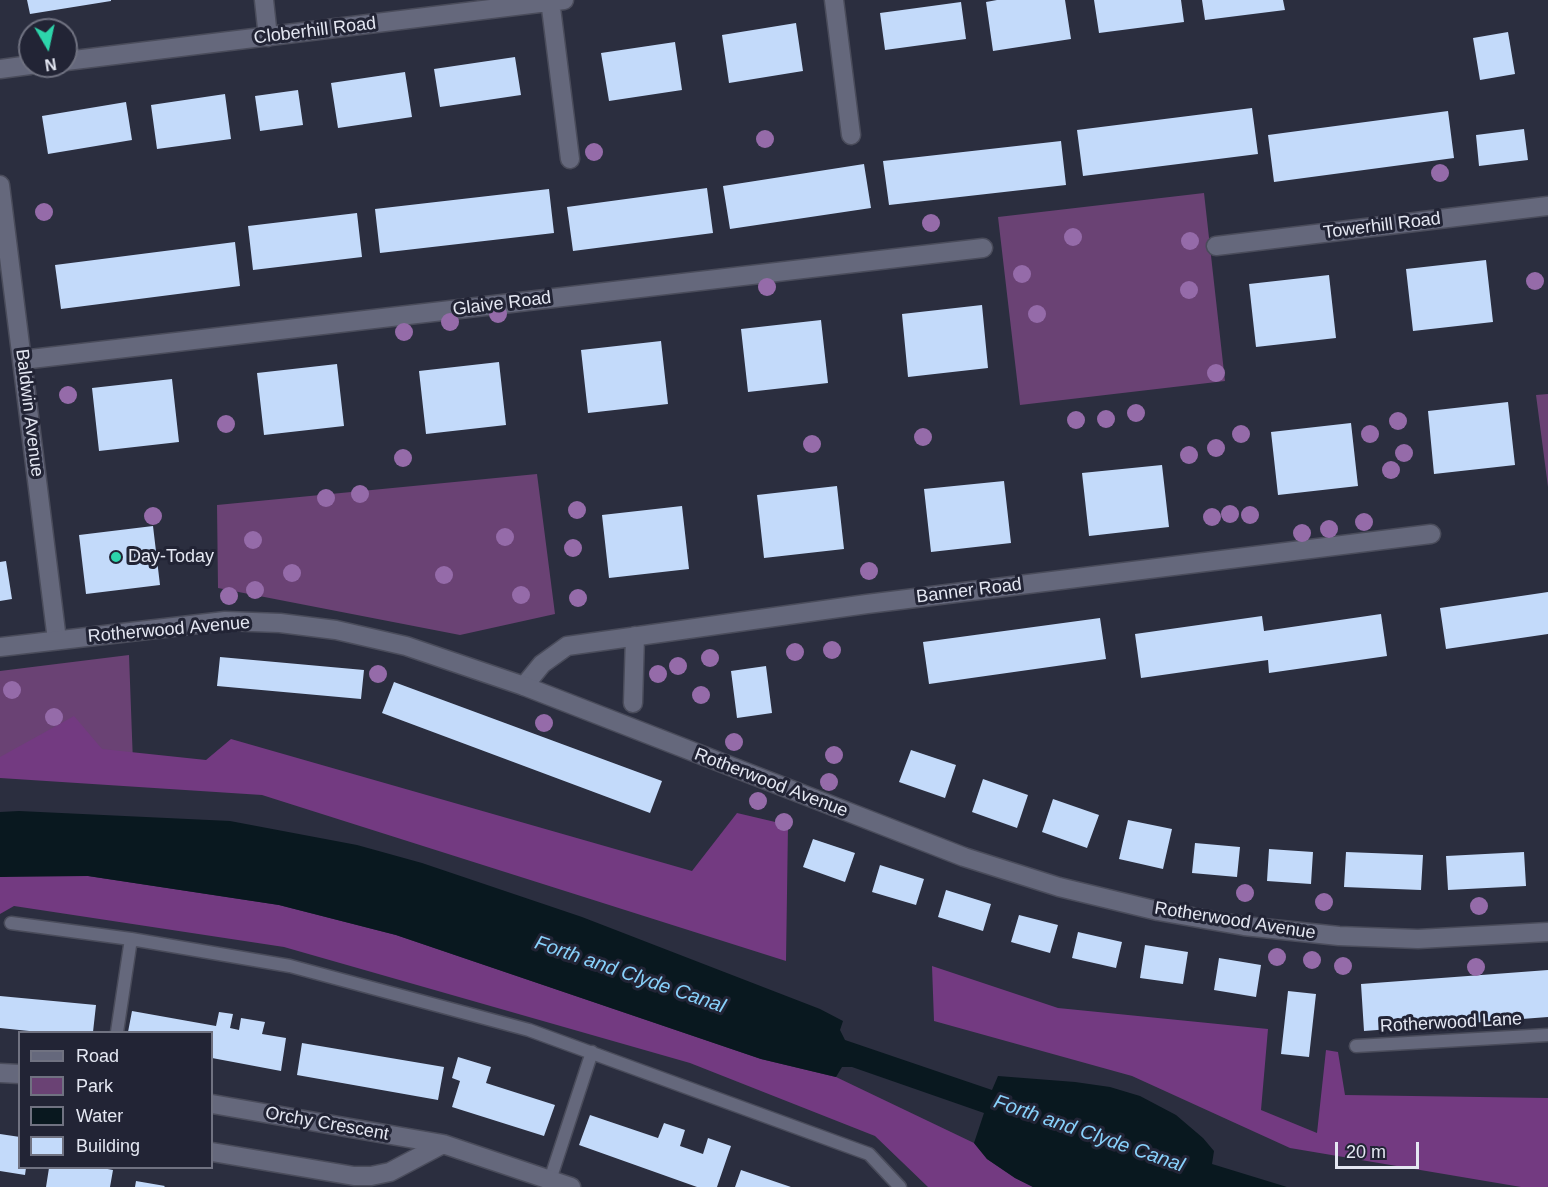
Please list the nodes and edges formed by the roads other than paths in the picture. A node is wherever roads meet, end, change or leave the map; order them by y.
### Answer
1 (264, 0) edge
2 (834, 0) edge
3 (555, 1) edge
4 (268, 37) junction
5 (78, 60) edge
6 (18, 67) edge
7 (0, 69) edge
8 (851, 135) dead end
9 (570, 159) dead end
10 (0, 185) edge
11 (1548, 206) edge
12 (1216, 246) dead end
13 (983, 248) dead end
14 (22, 360) junction
15 (1431, 534) dead end
16 (635, 636) junction
17 (57, 640) junction
18 (0, 647) edge
19 (524, 686) junction
20 (633, 703) dead end
21 (11, 922) dead end
22 (1548, 932) edge
23 (131, 939) junction
24 (117, 1031) edge
25 (1548, 1035) edge
26 (1356, 1046) dead end
27 (592, 1052) junction
28 (0, 1073) edge
29 (18, 1074) edge
30 (213, 1104) edge
31 (443, 1144) junction
32 (213, 1152) edge
33 (550, 1180) junction
34 (571, 1187) edge
35 (900, 1187) edge

1 - 4 street
2 - 8 street
3 - 4 street, Cloberhill Road
3 - 9 street
4 - 5 street, Cloberhill Road
6 - 7 street
10 - 14 street, Baldwin Avenue
11 - 12 street, Towerhill Road
13 - 14 street, Glaive Road
14 - 17 street, Baldwin Avenue
15 - 16 street, Banner Road
16 - 19 street, Banner Road
16 - 20 street
17 - 18 street, Rotherwood Avenue
17 - 19 street, Rotherwood Avenue
19 - 22 street, Rotherwood Avenue
21 - 23 lane
23 - 24 lane
23 - 27 lane
25 - 26 lane, Rotherwood Lane
27 - 33 lane
27 - 35 lane
28 - 29 street
30 - 31 street, Orchy Crescent
31 - 32 street, Orchy Crescent
31 - 33 street, Orchy Crescent
33 - 34 street, Orchy Crescent

